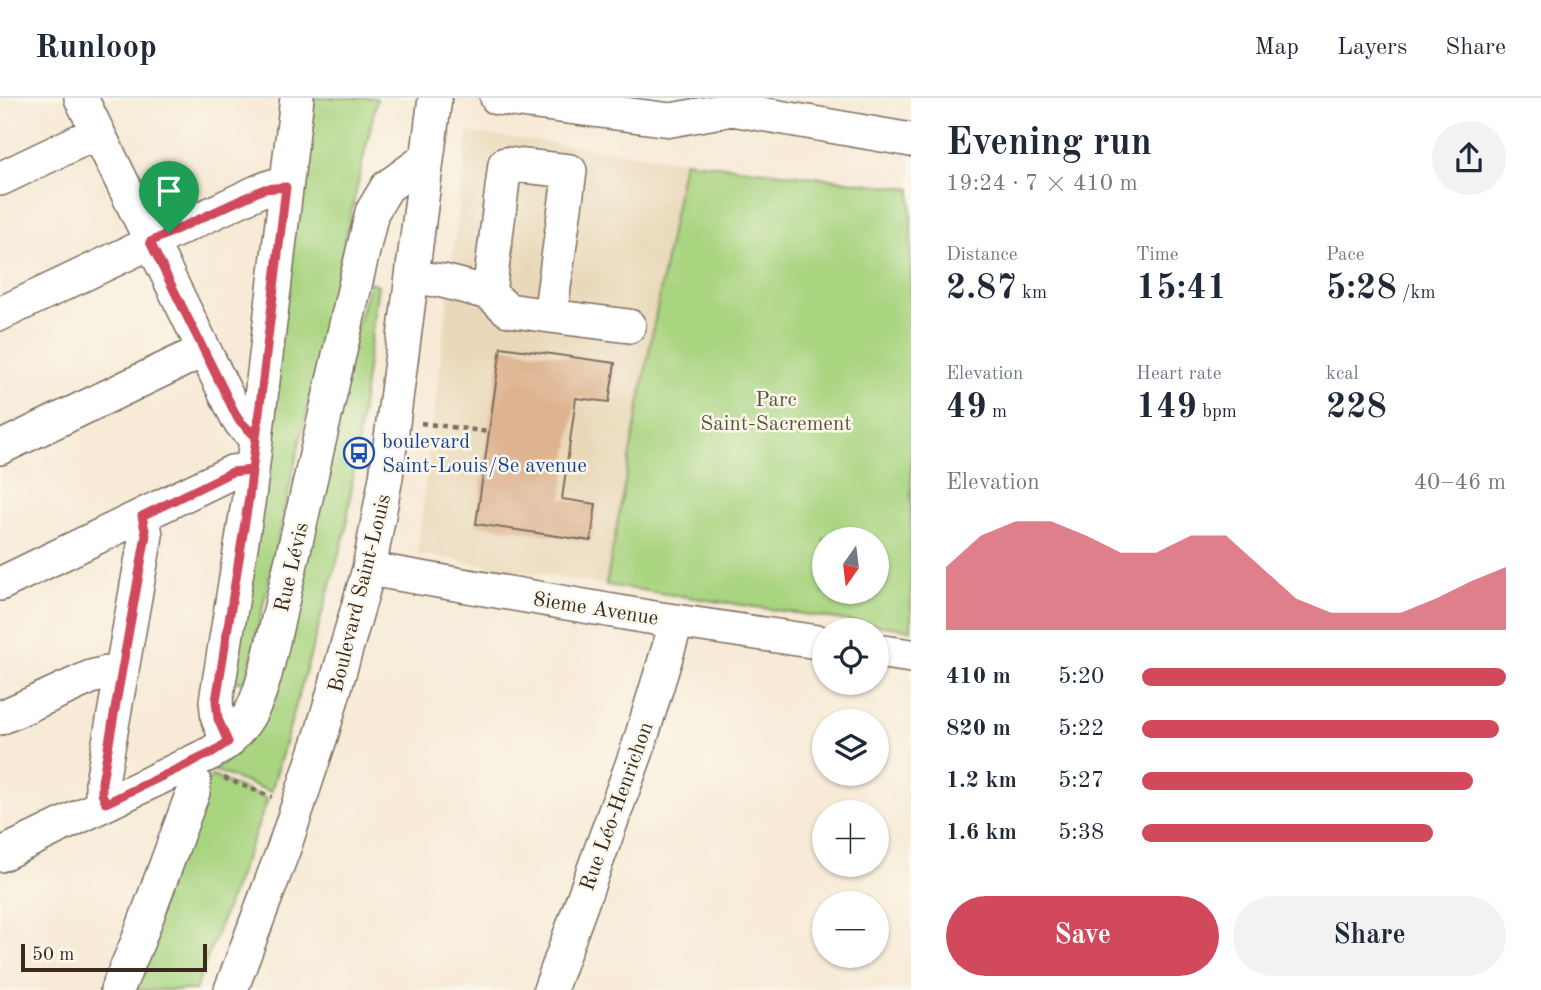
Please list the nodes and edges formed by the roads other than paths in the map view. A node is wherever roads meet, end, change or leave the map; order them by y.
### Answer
1 (81, 98) edge
2 (297, 98) edge
3 (435, 98) edge
4 (497, 98) edge
5 (98, 132) junction
6 (911, 140) edge
7 (427, 158) junction
8 (0, 179) edge
9 (286, 187) junction
10 (150, 242) junction
11 (412, 277) junction
12 (489, 293) junction
13 (0, 314) edge
14 (550, 316) junction
15 (629, 326) dead end
16 (204, 350) junction
17 (256, 437) junction
18 (0, 448) edge
19 (252, 470) junction
20 (142, 516) junction
21 (369, 569) junction
22 (0, 583) edge
23 (677, 621) junction
24 (812, 641) edge
25 (889, 653) edge
26 (911, 656) edge
27 (122, 674) junction
28 (0, 718) edge
29 (228, 742) junction
30 (186, 765) junction
31 (106, 803) junction
32 (0, 855) edge
33 (117, 990) edge
34 (231, 990) edge
35 (550, 990) edge

1 - 5 street
2 - 9 street
3 - 7 street, Boulevard Saint-Louis
4 - 6 street
5 - 8 street
5 - 10 street
7 - 11 street, Boulevard Saint-Louis
7 - 29 street, Rue Lévis
9 - 10 street
9 - 17 street
10 - 13 street
10 - 16 street
11 - 12 street
11 - 21 street, Boulevard Saint-Louis
12 - 14 street
12 - 14 street
14 - 15 street
16 - 17 street
16 - 18 street
17 - 19 street
19 - 20 street
19 - 29 street
20 - 22 street
20 - 27 street
21 - 23 street, 8ieme Avenue
21 - 34 street, Boulevard Saint-Louis
23 - 24 street, 8ieme Avenue
23 - 35 street, Rue Léo-Henrichon
25 - 26 street
27 - 28 street
27 - 31 street
29 - 30 street, Rue Lévis
30 - 31 street, Rue Lévis
30 - 33 street
31 - 32 street, Rue Lévis

